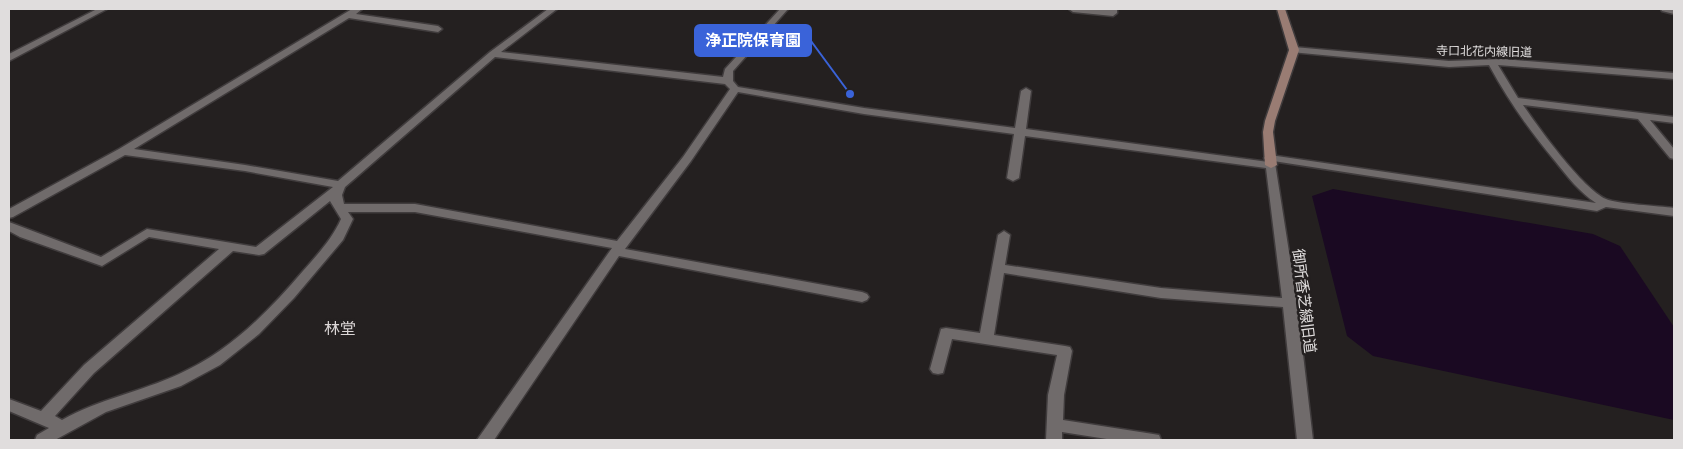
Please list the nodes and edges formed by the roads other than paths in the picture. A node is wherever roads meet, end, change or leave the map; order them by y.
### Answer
1 (103, 9) edge
2 (358, 9) edge
3 (553, 9) edge
4 (784, 9) edge
5 (1073, 9) edge
6 (1113, 9) edge
7 (1281, 9) edge
8 (1665, 9) edge
9 (1674, 11) edge
10 (347, 16) junction
11 (438, 28) dead end
12 (1294, 50) junction
13 (494, 54) junction
14 (9, 58) edge
15 (1492, 63) junction
16 (1674, 76) edge
17 (731, 85) junction
18 (1026, 90) dead end
19 (1514, 100) junction
20 (1641, 116) junction
21 (1674, 120) edge
22 (1020, 132) junction
23 (123, 151) junction
24 (1674, 156) edge
25 (1270, 162) junction
26 (1013, 178) dead end
27 (338, 189) junction
28 (1604, 203) junction
29 (340, 208) junction
30 (1674, 212) edge
31 (9, 214) edge
32 (9, 226) edge
33 (1004, 235) dead end
34 (229, 247) junction
35 (617, 248) junction
36 (998, 268) junction
37 (862, 297) dead end
38 (1290, 304) junction
39 (986, 339) junction
40 (938, 369) dead end
41 (9, 405) edge
42 (44, 418) junction
43 (62, 427) junction
44 (1055, 432) edge
45 (43, 440) edge
46 (485, 440) edge
47 (1153, 440) edge
48 (1305, 440) edge

1 - 14 street
2 - 10 street
3 - 13 street
4 - 17 street
5 - 6 street
7 - 12 street
8 - 9 street
10 - 11 street
10 - 23 street
12 - 15 street, 寺口北花内線旧道
12 - 25 street
13 - 17 street
13 - 27 street
15 - 16 street, 寺口北花内線旧道
15 - 19 street
17 - 22 street
17 - 35 street
18 - 22 street
19 - 20 street
19 - 28 street
20 - 21 street
20 - 24 street
22 - 25 street
22 - 26 street
23 - 27 street
23 - 31 street
25 - 28 street
25 - 38 street, 御所香芝線旧道
27 - 29 street
27 - 34 street
28 - 30 street
29 - 35 street
29 - 43 street
32 - 34 street
33 - 36 street
34 - 42 street
35 - 37 street
35 - 46 street
36 - 38 street
36 - 39 street
38 - 48 street, 御所香芝線旧道
39 - 40 street
39 - 44 street
41 - 42 street
42 - 43 street
43 - 45 street
44 - 47 street

